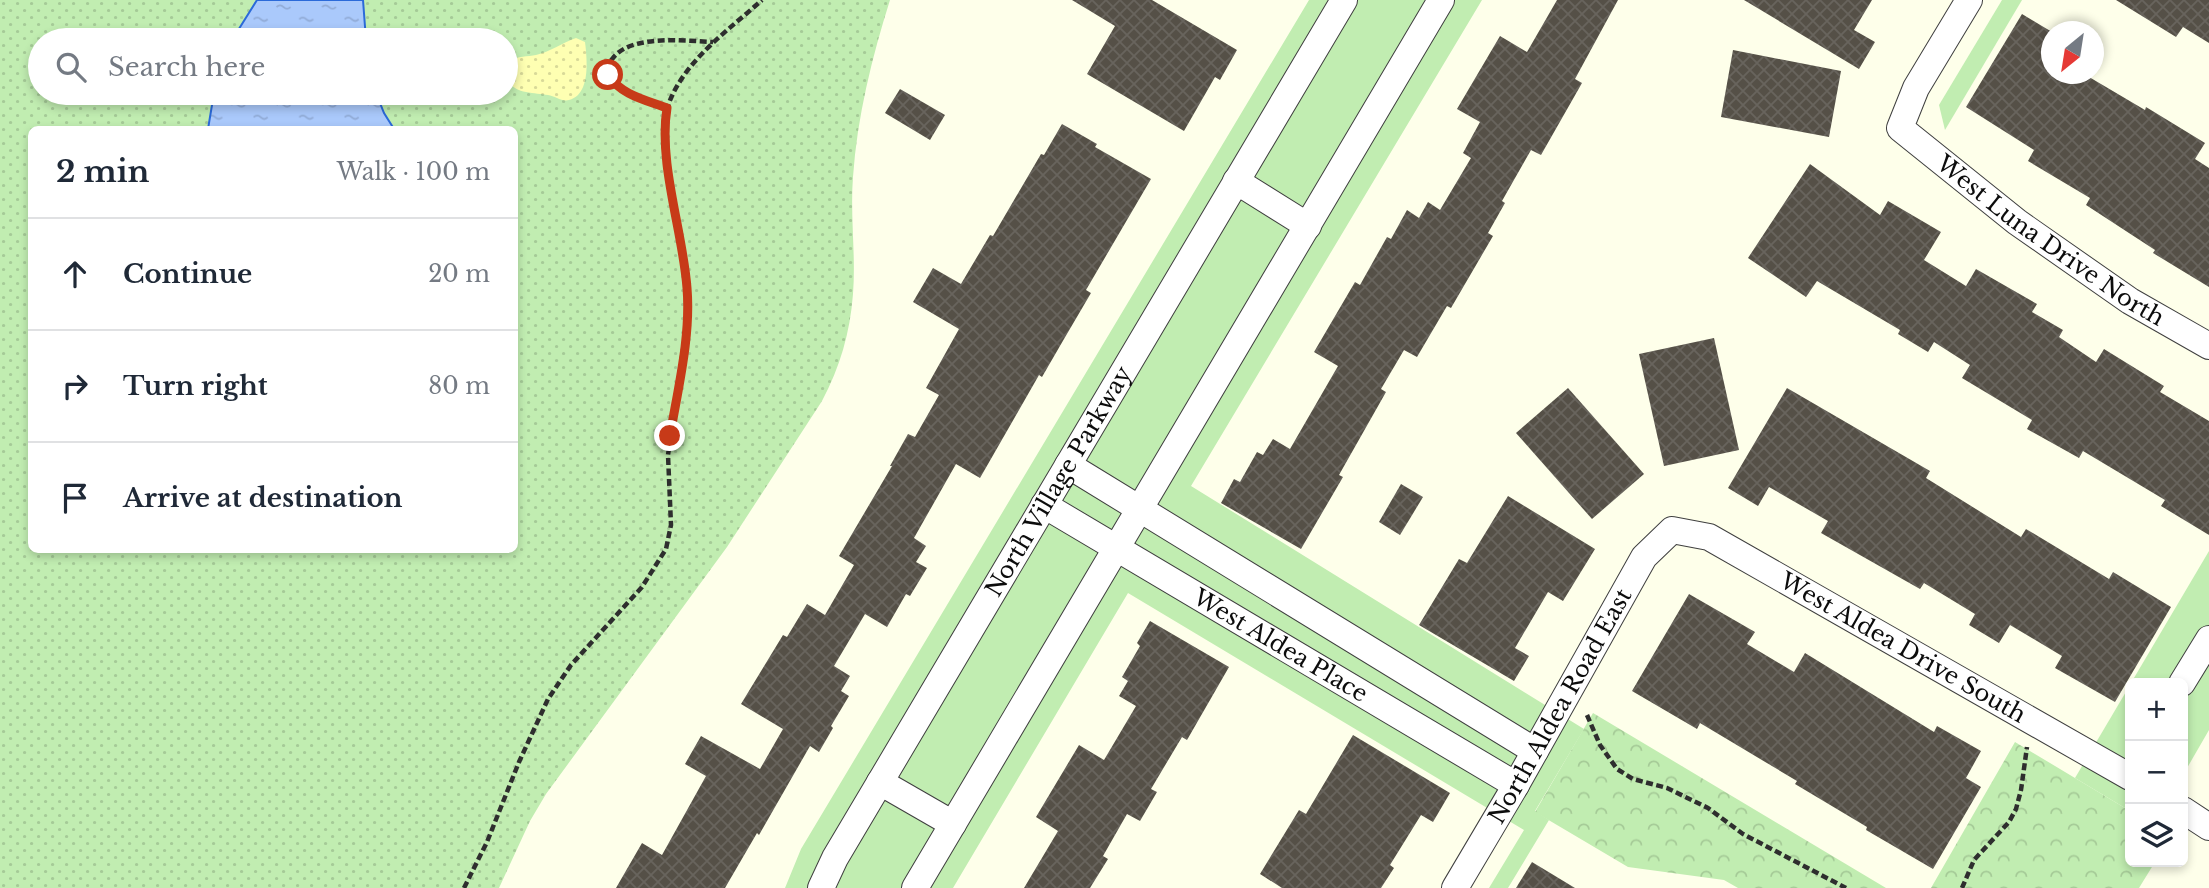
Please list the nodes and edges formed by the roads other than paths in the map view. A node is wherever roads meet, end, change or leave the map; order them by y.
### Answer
1 (1344, 0) edge
2 (1439, 0) edge
3 (1969, 0) edge
4 (1236, 181) junction
5 (1308, 226) junction
6 (2209, 346) edge
7 (1068, 465) junction
8 (1044, 505) junction
9 (1140, 509) junction
10 (1672, 530) joint
11 (1116, 548) junction
12 (2209, 639) edge
13 (2185, 678) edge
14 (1535, 751) junction
15 (2125, 772) edge
16 (880, 782) junction
17 (1516, 785) junction
18 (2188, 813) edge
19 (953, 824) junction
20 (2209, 827) edge
21 (821, 888) edge
22 (915, 888) edge
23 (1455, 888) edge

1 - 4 street, North Village Parkway
2 - 5 street
3 - 6 street, West Luna Drive North
4 - 5 street
4 - 7 street, North Village Parkway
5 - 9 street
7 - 8 street, North Village Parkway
7 - 9 street, West Aldea Place
8 - 11 street, West Aldea Place
8 - 16 street, North Village Parkway
9 - 11 street
9 - 14 street, West Aldea Place
10 - 14 street, North Aldea Road East
10 - 15 street, West Aldea Drive South
11 - 17 street, West Aldea Place
11 - 19 street
12 - 13 street
14 - 17 street, North Aldea Road East
16 - 19 street
16 - 21 street, North Village Parkway
17 - 23 street, North Aldea Road East
18 - 20 street
19 - 22 street

